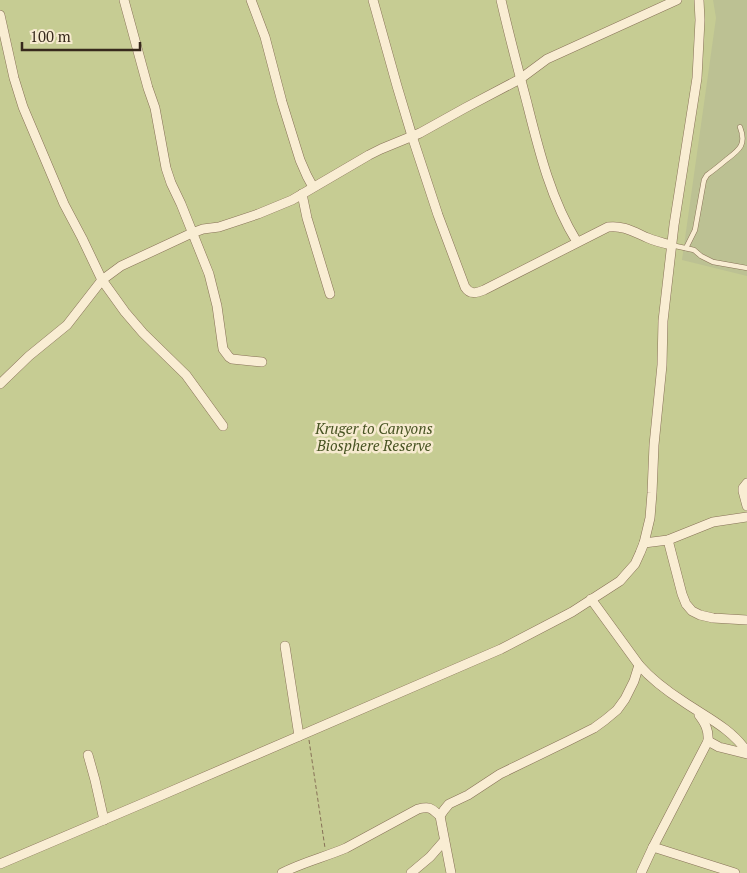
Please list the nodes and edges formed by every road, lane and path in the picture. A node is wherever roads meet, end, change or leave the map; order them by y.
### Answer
1 (124, 0) edge
2 (251, 0) edge
3 (373, 0) edge
4 (501, 0) edge
5 (677, 0) edge
6 (698, 0) edge
7 (0, 14) edge
8 (520, 79) junction
9 (740, 127) dead end
10 (412, 136) junction
11 (314, 187) junction
12 (302, 194) junction
13 (192, 233) junction
14 (577, 242) junction
15 (671, 246) junction
16 (686, 248) junction
17 (747, 268) edge
18 (102, 280) junction
19 (330, 294) dead end
20 (262, 362) dead end
21 (0, 384) edge
22 (223, 426) dead end
23 (747, 483) edge
24 (747, 506) edge
25 (747, 517) edge
26 (668, 540) junction
27 (644, 543) junction
28 (591, 600) junction
29 (747, 620) edge
30 (285, 646) dead end
31 (639, 665) junction
32 (692, 707) junction
33 (308, 732) junction
34 (299, 736) junction
35 (708, 741) junction
36 (747, 753) edge
37 (88, 755) dead end
38 (440, 816) junction
39 (104, 820) junction
40 (444, 841) junction
41 (653, 847) junction
42 (326, 856) junction
43 (0, 864) edge
44 (282, 873) edge
45 (411, 873) edge
46 (451, 873) edge
47 (641, 873) edge
48 (735, 873) edge

1 - 13 street
2 - 11 street
3 - 10 street
4 - 8 street
5 - 8 street
6 - 15 street
7 - 18 street
8 - 10 street
8 - 14 street
9 - 16 lane
10 - 11 street
10 - 14 street
11 - 12 street
12 - 13 street
12 - 19 street
13 - 18 street
13 - 20 street
14 - 15 street
15 - 16 lane
15 - 27 street
16 - 17 lane
18 - 21 street
18 - 22 street
23 - 24 street
25 - 26 street
26 - 27 street
26 - 29 street
27 - 28 street
28 - 31 street
28 - 33 street
30 - 34 street
31 - 32 street
31 - 38 street
32 - 35 street
32 - 36 street
33 - 34 street
33 - 42 path
34 - 39 street
35 - 36 street
35 - 41 street
37 - 39 street
38 - 40 street
38 - 42 street
39 - 43 street
40 - 45 street
40 - 46 street
41 - 47 street
41 - 48 street
42 - 44 street

